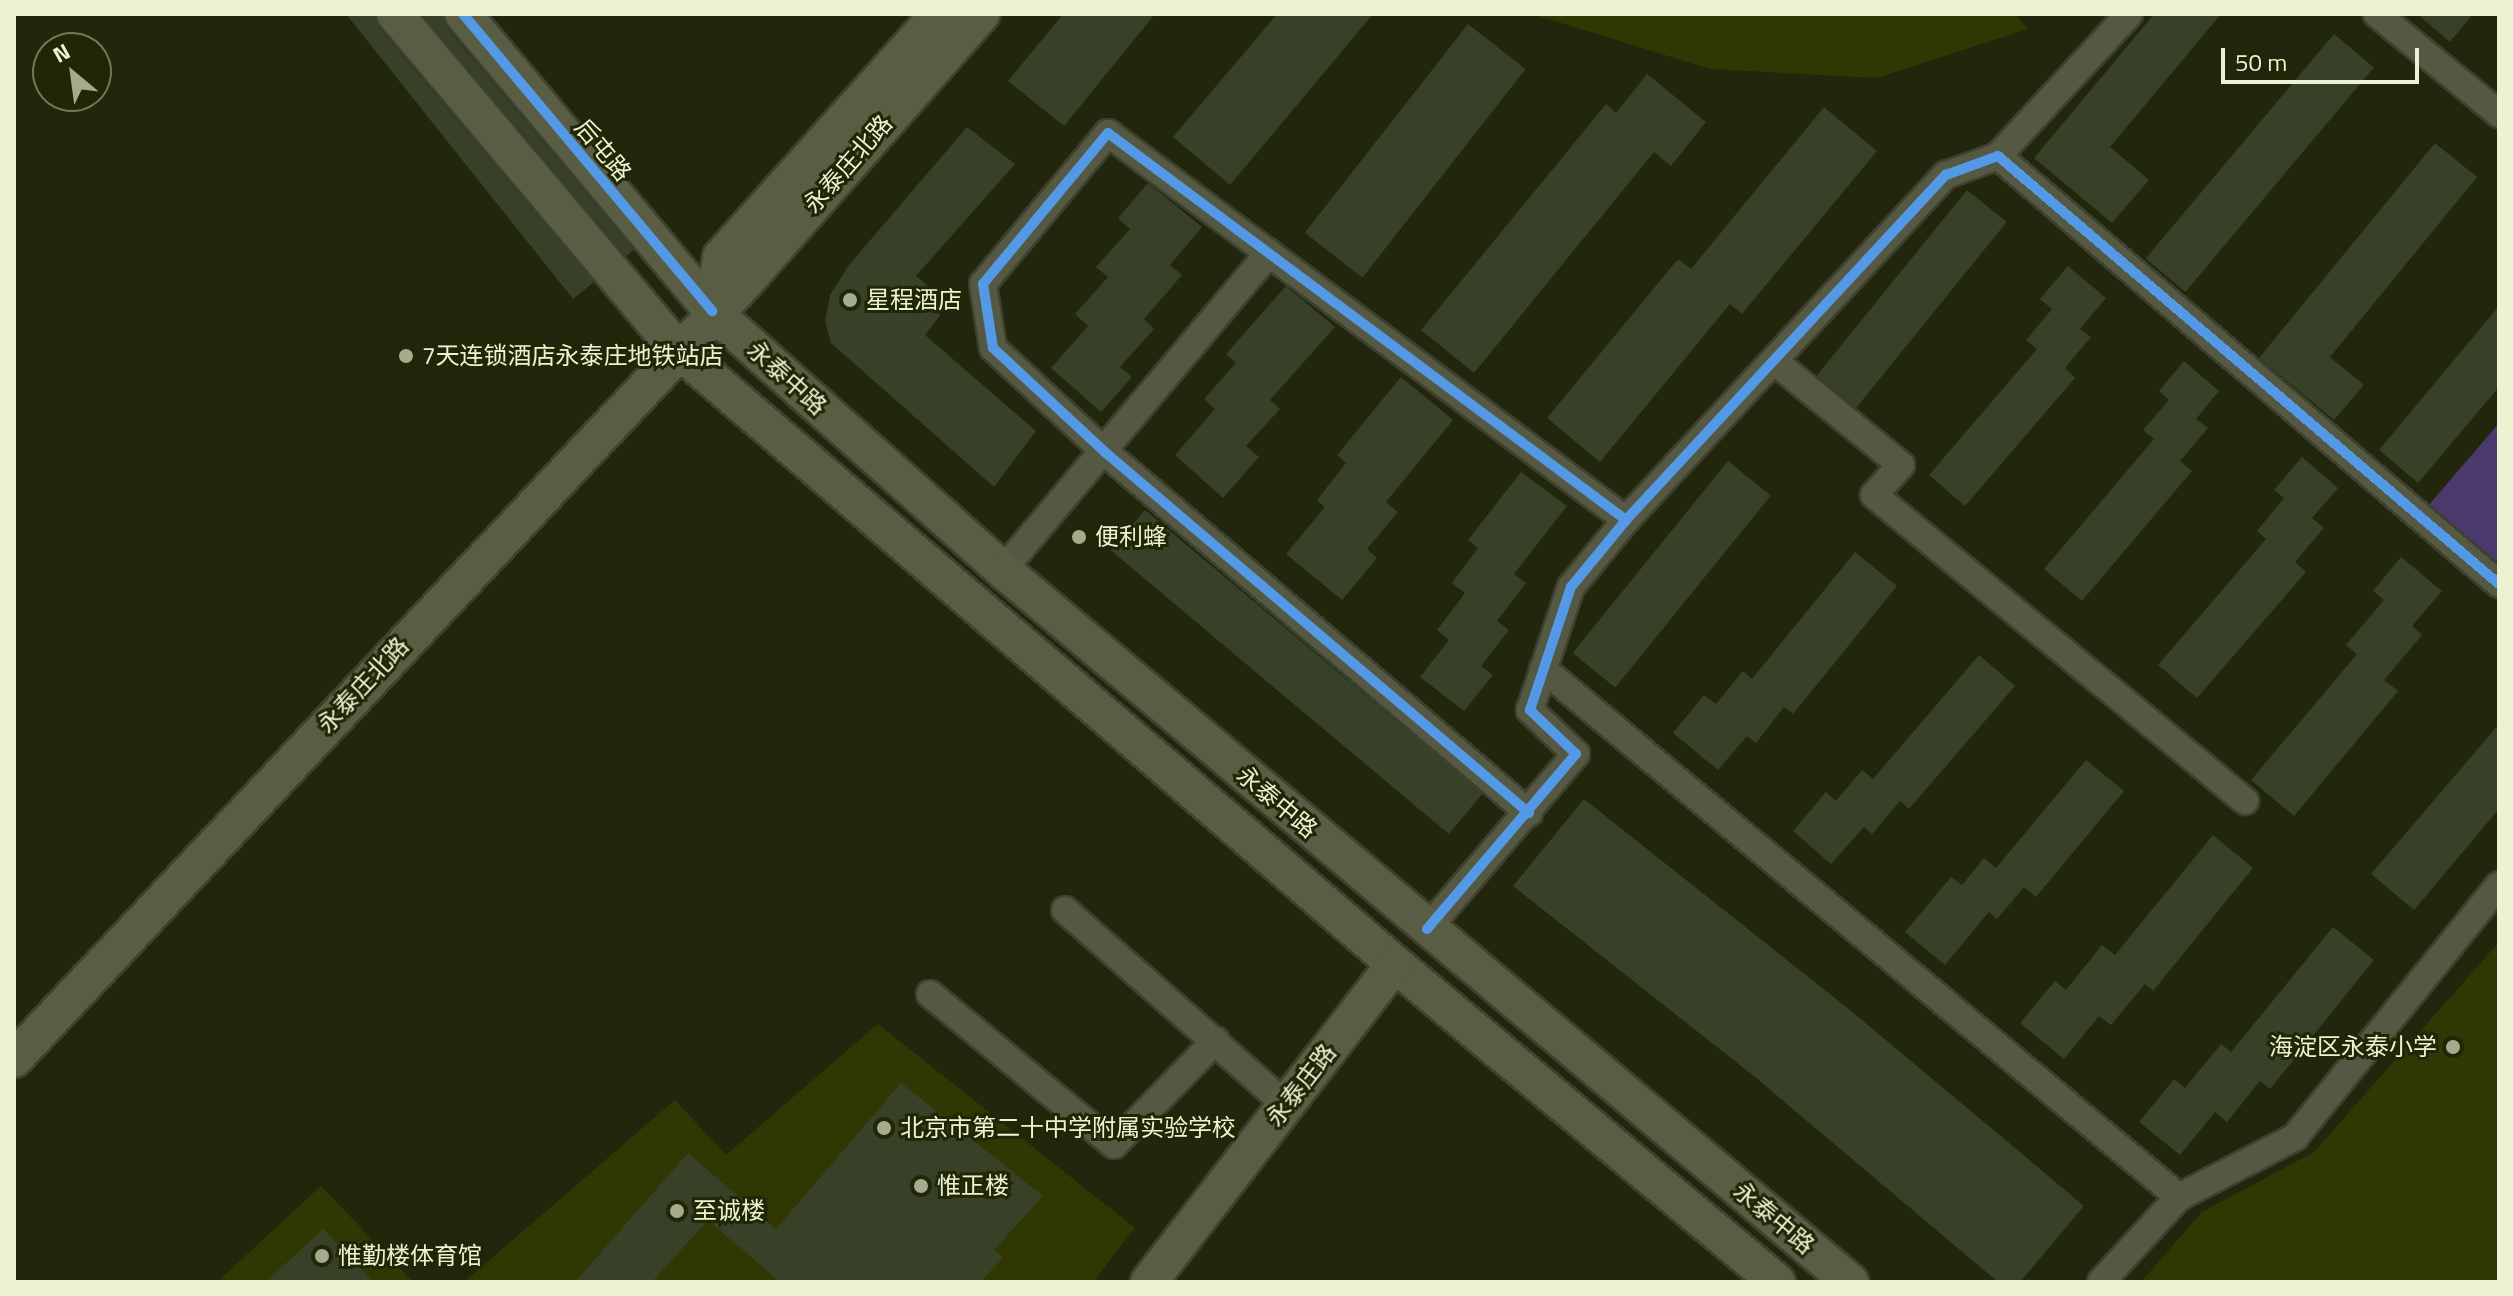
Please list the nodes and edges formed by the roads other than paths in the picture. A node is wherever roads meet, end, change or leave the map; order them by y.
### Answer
1 (395, 14) edge
2 (463, 14) edge
3 (939, 14) edge
4 (981, 14) edge
5 (2129, 14) edge
6 (2377, 14) edge
7 (2499, 114) edge
8 (1998, 156) junction
9 (1269, 253) junction
10 (712, 311) junction
11 (677, 349) junction
12 (1774, 361) junction
13 (1106, 453) junction
14 (1626, 520) junction
15 (1003, 570) junction
16 (2499, 584) edge
17 (1543, 669) junction
18 (2245, 801) dead end
19 (1529, 813) junction
20 (2499, 885) edge
21 (1065, 910) dead end
22 (1427, 929) junction
23 (1395, 964) junction
24 (930, 994) dead end
25 (1216, 1040) junction
26 (14, 1059) edge
27 (1286, 1105) junction
28 (2179, 1197) junction
29 (1149, 1282) edge
30 (1777, 1282) edge
31 (1850, 1282) edge
32 (2101, 1282) edge

1 - 11 main road
2 - 10 main road, 后屯路
3 - 10 main road, 永泰庄北路
4 - 10 main road, 永泰庄北路
5 - 8 street
6 - 7 street
8 - 12 street
8 - 16 street
9 - 13 street
9 - 13 street
9 - 14 street
10 - 11 main road, 永泰庄北路
10 - 15 main road, 永泰中路
11 - 23 main road, 永泰中路
11 - 26 main road, 永泰庄北路
12 - 14 street
12 - 18 street
13 - 15 street
13 - 19 street
14 - 17 street
15 - 22 main road, 永泰中路
17 - 19 street
17 - 28 street
19 - 22 street
20 - 28 street
21 - 25 street
22 - 31 main road, 永泰中路
23 - 27 main road, 永泰庄路
23 - 30 main road, 永泰中路
24 - 25 street
25 - 27 street
27 - 29 main road, 永泰庄路
28 - 32 street

